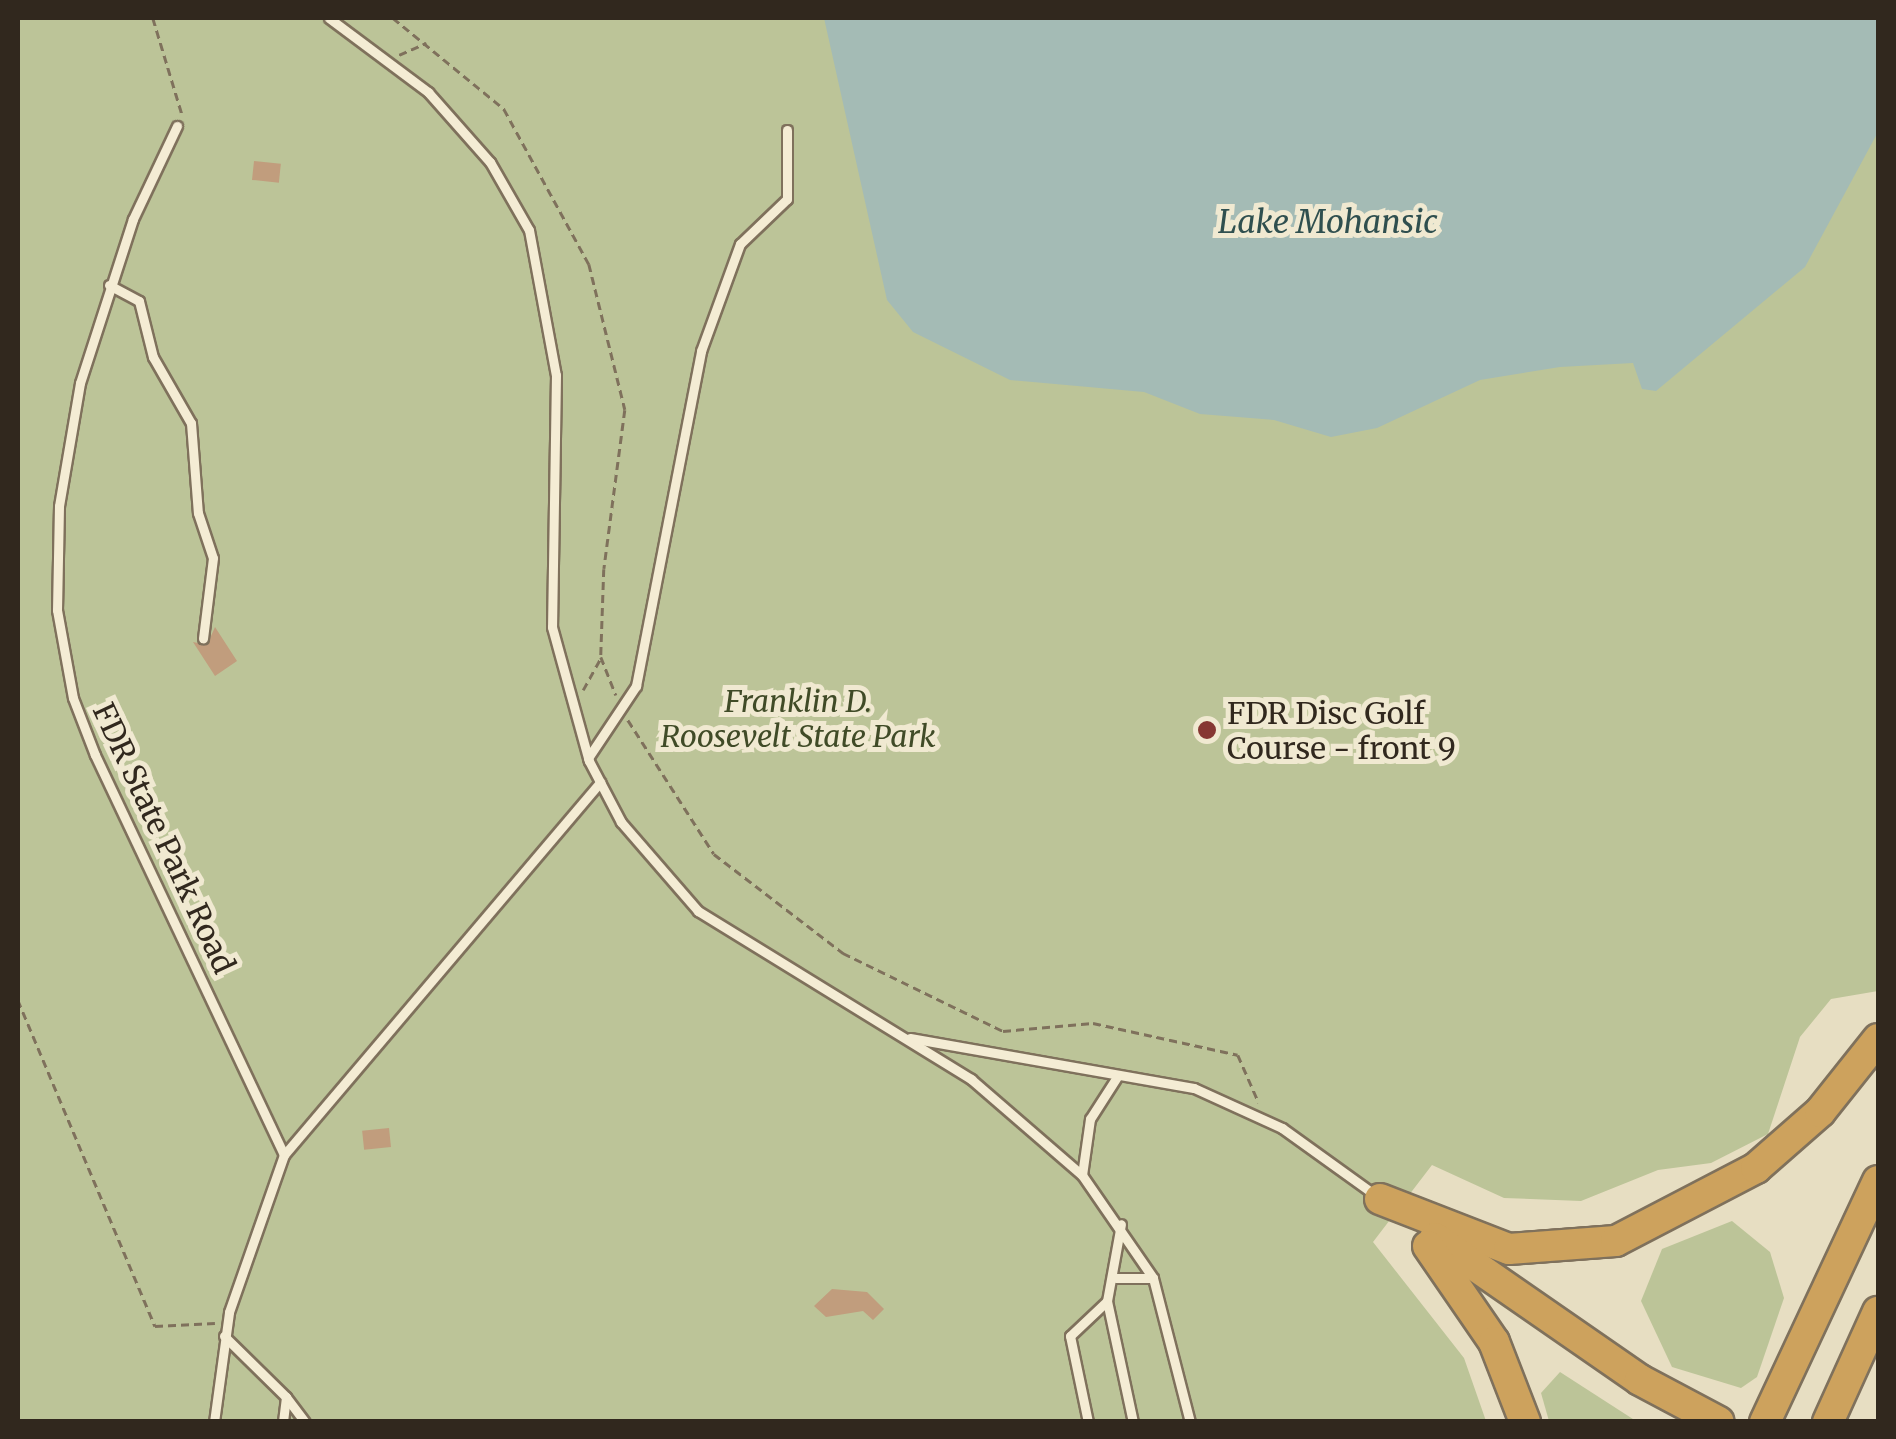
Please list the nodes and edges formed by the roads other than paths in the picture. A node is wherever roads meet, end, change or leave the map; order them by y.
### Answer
1 (328, 18) edge
2 (177, 126) road end
3 (787, 130) dead end
4 (109, 285) junction
5 (203, 638) dead end
6 (588, 758) junction
7 (600, 782) junction
8 (897, 1036) junction
9 (1878, 1038) edge
10 (1118, 1077) junction
11 (284, 1155) junction
12 (1082, 1175) junction
13 (1878, 1181) edge
14 (1380, 1198) junction
15 (1121, 1224) junction
16 (1116, 1278) junction
17 (1152, 1278) junction
18 (1107, 1301) junction
19 (1878, 1312) edge
20 (224, 1336) junction
21 (286, 1396) junction
22 (1831, 1414) edge
23 (214, 1422) edge
24 (283, 1422) edge
25 (304, 1422) edge
26 (1088, 1422) edge
27 (1133, 1422) edge
28 (1190, 1422) edge
29 (1526, 1422) edge
30 (1719, 1422) edge
31 (1765, 1422) edge

1 - 6 lane
2 - 4 lane, FDR State Park Road
3 - 6 lane
4 - 5 lane
4 - 11 lane, FDR State Park Road
6 - 7 lane
7 - 8 lane
7 - 11 lane
8 - 10 lane
8 - 12 lane
9 - 14 highway
10 - 12 lane
10 - 14 lane
11 - 20 lane
12 - 15 lane
13 - 31 highway
14 - 29 highway
14 - 30 highway
15 - 16 lane
15 - 17 lane
16 - 17 lane
16 - 18 lane
17 - 28 lane
18 - 26 lane
18 - 27 lane
19 - 22 highway
20 - 21 lane
20 - 23 lane
21 - 24 lane
21 - 25 lane

